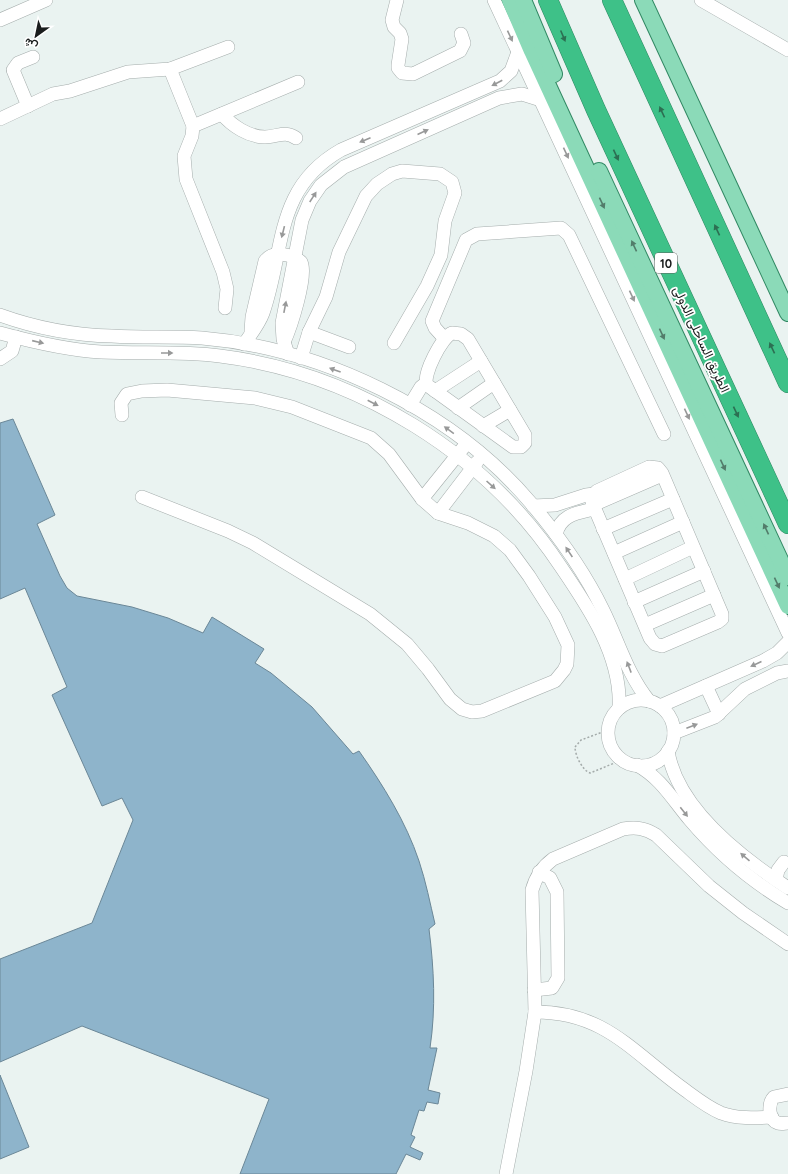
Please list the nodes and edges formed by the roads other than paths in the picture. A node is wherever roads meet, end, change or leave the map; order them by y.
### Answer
1 (46, 0) edge
2 (397, 0) edge
3 (494, 0) edge
4 (510, 0) edge
5 (523, 0) edge
6 (548, 0) edge
7 (612, 0) edge
8 (643, 0) edge
9 (653, 0) edge
10 (701, 0) edge
11 (0, 20) edge
12 (461, 34) dead end
13 (228, 48) dead end
14 (788, 50) edge
15 (518, 52) junction
16 (33, 57) dead end
17 (170, 70) junction
18 (298, 82) dead end
19 (553, 84) junction
20 (541, 100) junction
21 (28, 106) junction
22 (222, 114) junction
23 (0, 119) edge
24 (193, 126) junction
25 (392, 128) junction
26 (573, 128) junction
27 (296, 138) dead end
28 (398, 143) junction
29 (277, 254) junction
30 (294, 258) junction
31 (626, 269) junction
32 (788, 291) edge
33 (225, 308) dead end
34 (788, 313) edge
35 (0, 315) edge
36 (309, 332) junction
37 (0, 333) edge
38 (16, 337) junction
39 (198, 338) junction
40 (444, 338) junction
41 (248, 340) junction
42 (394, 343) dead end
43 (349, 347) dead end
44 (292, 353) junction
45 (197, 354) junction
46 (0, 359) edge
47 (481, 361) junction
48 (292, 371) junction
49 (352, 376) junction
50 (494, 383) junction
51 (788, 383) edge
52 (430, 387) junction
53 (347, 390) junction
54 (410, 405) junction
55 (458, 408) junction
56 (510, 410) junction
57 (122, 415) dead end
58 (483, 426) junction
59 (664, 434) dead end
60 (467, 443) junction
61 (457, 456) junction
62 (482, 456) junction
63 (472, 468) junction
64 (436, 480) junction
65 (453, 494) junction
66 (142, 497) dead end
67 (422, 499) junction
68 (673, 499) junction
69 (573, 500) junction
70 (594, 503) junction
71 (534, 506) junction
72 (438, 513) junction
73 (577, 513) junction
74 (683, 522) junction
75 (788, 524) edge
76 (603, 529) junction
77 (556, 534) junction
78 (693, 547) junction
79 (614, 553) junction
80 (704, 571) junction
81 (788, 577) edge
82 (625, 579) junction
83 (714, 595) junction
84 (634, 602) junction
85 (788, 606) edge
86 (645, 625) junction
87 (788, 633) edge
88 (788, 642) edge
89 (788, 672) edge
90 (706, 686) junction
91 (654, 703) junction
92 (619, 708) junction
93 (719, 714) junction
94 (674, 733) junction
95 (668, 751) junction
96 (637, 765) junction
97 (678, 783) junction
98 (667, 791) junction
99 (539, 872) junction
100 (764, 872) junction
101 (776, 880) junction
102 (788, 888) edge
103 (788, 903) edge
104 (788, 944) edge
105 (534, 990) junction
106 (535, 1012) junction
107 (788, 1094) edge
108 (772, 1117) junction
109 (788, 1123) edge
110 (506, 1174) edge

1 - 11 street
2 - 12 street
3 -> 15 street
4 - 19 main road
5 - 19 main road
6 -> 75 highway, الطريق الساحلى الدولى / 10
51 -> 7 highway
8 - 34 main road
9 - 32 main road
10 - 14 street
13 - 17 street
15 - 20 street
15 -> 25 street
16 - 21 street
17 - 21 street
17 - 24 street
18 - 22 street
19 - 26 main road
28 -> 20 street
20 -> 31 street
21 - 23 street
22 - 24 street
22 - 27 street
24 - 33 street
25 - 28 street
25 -> 29 street
26 -> 31 main road
81 -> 26 main road
30 -> 28 street
29 - 30 street
29 - 41 street
44 -> 30 street
31 -> 85 main road
31 -> 87 street
35 - 39 street
36 - 42 street
36 - 43 street
36 - 44 street
37 - 38 street
38 -> 45 street
38 - 46 street
39 - 41 street
39 - 45 street
40 - 47 street
40 - 52 street
40 - 59 street
41 - 44 street
44 - 48 street
49 -> 44 street
45 - 48 street
47 - 50 street
47 - 52 street
48 - 53 street
49 - 53 street
49 - 54 street
50 - 55 street
50 - 56 street
52 - 54 street
52 - 55 street
53 -> 61 street
60 -> 54 street
55 - 58 street
56 - 58 street
56 - 58 street
57 - 67 street
60 - 61 street
60 - 62 street
61 - 63 street
61 - 64 street
62 - 63 street
62 - 71 street
63 - 65 street
63 -> 92 street
64 - 65 street
64 - 67 street
65 - 72 street
66 - 72 street
67 - 72 street
68 - 70 street
68 - 74 street
68 - 76 street
69 - 70 street
69 - 71 street
69 - 73 street
70 - 73 street
70 - 76 street
71 - 77 street
73 - 77 street
74 - 78 street
74 - 79 street
76 - 79 street
91 -> 77 street
78 - 80 street
78 - 82 street
79 - 82 street
80 - 83 street
80 - 84 street
82 - 84 street
83 - 86 street
83 - 86 street
84 - 86 street
88 -> 90 street
89 - 93 street
90 - 91 street
90 - 93 street
91 - 92 street
91 - 94 street
92 - 96 street
94 -> 93 street
94 - 95 street
95 - 96 street
95 - 97 street
96 - 98 street
97 - 98 street
100 -> 97 street
98 -> 103 street
99 - 104 street
99 - 105 street
99 - 105 street
100 - 101 street
100 - 101 street
101 - 102 street
105 - 106 street
106 - 108 street
106 - 110 street
107 - 108 street
108 - 109 street

